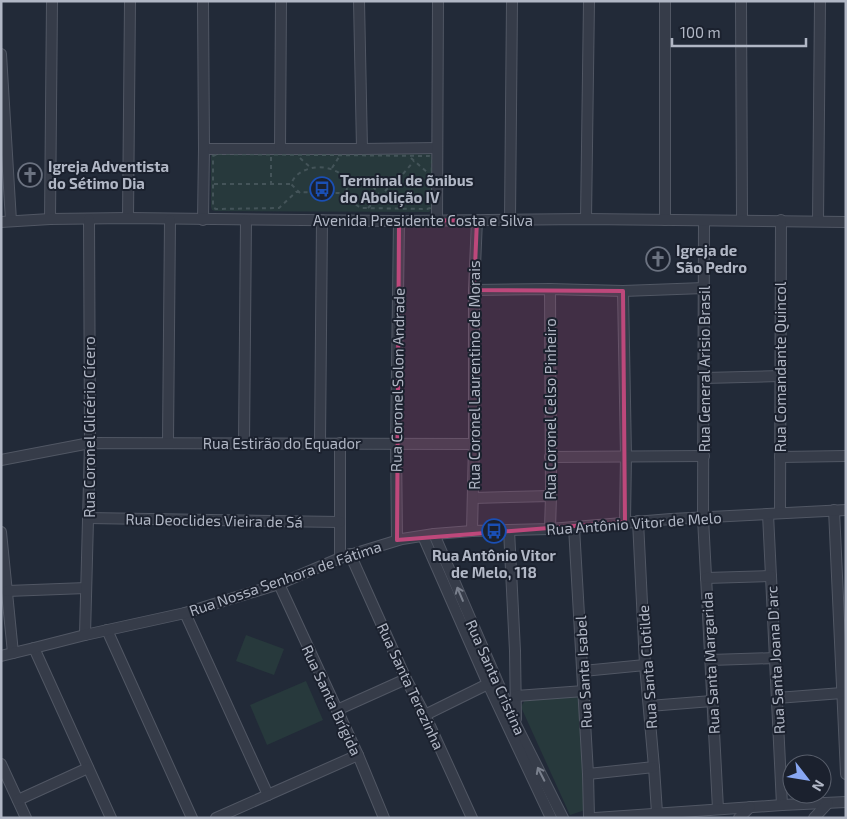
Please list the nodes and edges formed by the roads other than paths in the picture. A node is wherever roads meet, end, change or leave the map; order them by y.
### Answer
1 (52, 1) edge
2 (130, 1) edge
3 (203, 1) edge
4 (281, 1) edge
5 (360, 1) edge
6 (438, 1) edge
7 (512, 1) edge
8 (589, 1) edge
9 (665, 1) edge
10 (741, 1) edge
11 (820, 1) edge
12 (1, 54) edge
13 (2, 63) edge
14 (4, 143) edge
15 (204, 148) junction
16 (437, 148) junction
17 (362, 149) junction
18 (275, 152) junction
19 (128, 218) junction
20 (50, 219) junction
21 (89, 219) junction
22 (510, 219) junction
23 (586, 219) junction
24 (170, 220) junction
25 (203, 220) junction
26 (246, 220) junction
27 (322, 220) junction
28 (437, 220) junction
29 (477, 220) junction
30 (666, 220) junction
31 (742, 220) junction
32 (781, 220) junction
33 (6, 221) edge
34 (399, 221) junction
35 (704, 221) junction
36 (818, 221) junction
37 (846, 222) edge
38 (704, 288) junction
39 (550, 289) junction
40 (474, 290) junction
41 (624, 290) junction
42 (780, 376) junction
43 (704, 378) junction
44 (168, 442) junction
45 (90, 443) junction
46 (244, 443) junction
47 (320, 443) junction
48 (340, 443) junction
49 (396, 444) junction
50 (474, 444) junction
51 (626, 456) junction
52 (704, 456) junction
53 (846, 456) edge
54 (550, 457) junction
55 (780, 457) junction
56 (1, 460) edge
57 (551, 496) junction
58 (473, 498) junction
59 (834, 510) junction
60 (846, 510) edge
61 (780, 513) junction
62 (768, 514) junction
63 (88, 518) junction
64 (703, 518) junction
65 (638, 521) junction
66 (340, 522) junction
67 (625, 522) junction
68 (574, 527) junction
69 (550, 529) junction
70 (509, 530) junction
71 (472, 531) junction
72 (1, 532) edge
73 (434, 534) junction
74 (423, 536) junction
75 (397, 540) junction
76 (345, 556) junction
77 (771, 576) junction
78 (706, 578) junction
79 (279, 584) junction
80 (86, 588) junction
81 (6, 595) edge
82 (186, 613) junction
83 (108, 630) junction
84 (85, 635) junction
85 (34, 648) junction
86 (843, 652) edge
87 (13, 653) junction
88 (1, 656) edge
89 (775, 658) junction
90 (710, 660) junction
91 (644, 665) junction
92 (583, 671) junction
93 (406, 680) junction
94 (492, 682) junction
95 (584, 691) junction
96 (842, 693) junction
97 (516, 696) junction
98 (777, 698) junction
99 (712, 701) junction
100 (649, 706) junction
101 (337, 710) junction
102 (425, 715) junction
103 (516, 725) junction
104 (358, 754) junction
105 (1, 764) edge
106 (654, 767) junction
107 (88, 768) junction
108 (588, 774) junction
109 (846, 774) edge
110 (268, 795) junction
111 (18, 800) junction
112 (846, 802) edge
113 (832, 803) edge
114 (805, 804) edge
115 (827, 804) edge
116 (782, 805) junction
117 (750, 807) junction
118 (718, 809) junction
119 (662, 814) edge
120 (26, 818) edge
121 (111, 818) edge
122 (192, 818) edge
123 (216, 818) edge
124 (384, 818) edge
125 (472, 818) edge
126 (551, 818) edge
127 (563, 818) edge
128 (589, 818) edge
129 (595, 818) edge
130 (739, 818) edge
131 (814, 818) edge

1 - 20 street
2 - 19 street
3 - 15 street
4 - 18 street
5 - 17 street
6 - 16 street
7 - 22 street
8 - 23 street
9 - 30 street
10 - 31 street
11 - 36 street
12 - 13 street
13 - 14 street
14 - 33 street
15 - 18 street
15 - 25 street
16 - 17 street
16 - 28 street
17 - 18 street
19 - 21 street, Avenida Presidente Costa e Silva
19 - 24 street, Avenida Presidente Costa e Silva
20 - 21 street, Avenida Presidente Costa e Silva
20 - 33 street, Avenida Presidente Costa e Silva
21 - 45 street, Rua Coronel Glicério Cícero
22 - 23 street, Avenida Presidente Costa e Silva
22 - 29 street, Avenida Presidente Costa e Silva
23 - 30 street, Avenida Presidente Costa e Silva
24 - 25 street, Avenida Presidente Costa e Silva
24 - 44 street
25 - 26 street, Avenida Presidente Costa e Silva
26 - 27 street, Avenida Presidente Costa e Silva
26 - 46 street
27 - 34 street, Avenida Presidente Costa e Silva
27 - 47 street
28 - 29 street, Avenida Presidente Costa e Silva
28 - 34 street, Avenida Presidente Costa e Silva
29 - 40 street, Rua Coronel Laurentino de Morais
30 - 35 street, Avenida Presidente Costa e Silva
31 - 32 street, Avenida Presidente Costa e Silva
31 - 35 street, Avenida Presidente Costa e Silva
32 - 36 street, Avenida Presidente Costa e Silva
32 - 42 street, Rua Comandante Quincol
34 - 49 street, Rua Coronel Solon Andrade
35 - 38 street, Rua General Arisio Brasil
36 - 37 street, Avenida Presidente Costa e Silva
38 - 41 street
38 - 43 street, Rua General Arisio Brasil
39 - 40 street
39 - 41 street
39 - 54 street, Rua Coronel Celso Pinheiro
40 - 50 street, Rua Coronel Laurentino de Morais
41 - 51 street
42 - 43 street
42 - 55 street, Rua Comandante Quincol
43 - 52 street, Rua General Arisio Brasil
44 - 45 street, Rua Estirão do Equador
44 - 46 street, Rua Estirão do Equador
45 - 56 street, Rua Estirão do Equador
45 - 63 street, Rua Coronel Glicério Cícero
46 - 47 street, Rua Estirão do Equador
47 - 48 street, Rua Estirão do Equador
48 - 49 street, Rua Estirão do Equador
48 - 66 street
49 - 50 street, Rua Estirão do Equador
49 - 75 street, Rua Coronel Solon Andrade
50 - 58 street, Rua Coronel Laurentino de Morais
51 - 52 street
51 - 54 street
51 - 67 street
52 - 64 street, Rua General Arisio Brasil
53 - 55 street
54 - 57 street, Rua Coronel Celso Pinheiro
55 - 61 street, Rua Comandante Quincol
57 - 58 street
57 - 69 street, Rua Coronel Celso Pinheiro
58 - 71 street, Rua Coronel Laurentino de Morais
59 - 60 street, Rua Antônio Vitor de Melo
59 - 61 street, Rua Antônio Vitor de Melo
59 - 86 street
61 - 62 street, Rua Antônio Vitor de Melo
62 - 64 street, Rua Antônio Vitor de Melo
62 - 77 street, Rua Santa Joana D'arc
63 - 66 street, Rua Deoclides Vieira de Sá
63 - 80 street, Rua Coronel Glicério Cícero
64 - 65 street, Rua Antônio Vitor de Melo
64 - 78 street, Rua Santa Margarida
65 - 67 street, Rua Antônio Vitor de Melo
65 - 91 street, Rua Santa Clotilde
66 - 76 street
67 - 68 street, Rua Antônio Vitor de Melo
68 - 69 street, Rua Antônio Vitor de Melo
68 - 92 street, Rua Santa Isabel
69 - 70 street, Rua Antônio Vitor de Melo
70 - 71 street, Rua Antônio Vitor de Melo
70 - 97 street
71 - 73 street, Rua Antônio Vitor de Melo
72 - 81 street
73 - 74 street, Rua Antônio Vitor de Melo
94 -> 73 street, Rua Santa Cristina
74 - 75 street, Rua Nossa Senhora de Fátima
74 - 94 street, Rua Santa Cristina
75 - 76 street, Rua Nossa Senhora de Fátima
76 - 79 street, Rua Nossa Senhora de Fátima
76 - 93 street, Rua Santa Terezinha
77 - 78 street
77 - 89 street, Rua Santa Joana D'arc
78 - 90 street, Rua Santa Margarida
79 - 82 street, Rua Nossa Senhora de Fátima
79 - 101 street, Rua Santa Brígida
80 - 81 street
80 - 84 street, Rua Coronel Glicério Cícero
81 - 87 street
82 - 83 street, Rua Nossa Senhora de Fátima
82 - 110 street
83 - 84 street, Rua Nossa Senhora de Fátima
83 - 122 street
84 - 85 street, Rua Nossa Senhora de Fátima
85 - 87 street, Rua Nossa Senhora de Fátima
85 - 107 street
86 - 96 street
87 - 88 street, Rua Nossa Senhora de Fátima
89 - 90 street
89 - 98 street, Rua Santa Joana D'arc
90 - 99 street, Rua Santa Margarida
91 - 92 street
91 - 100 street, Rua Santa Clotilde
92 - 95 street, Rua Santa Isabel
93 - 101 street
93 - 102 street, Rua Santa Terezinha
94 - 102 street
94 - 103 street, Rua Santa Cristina
94 - 126 street, Rua Santa Cristina
95 - 97 street
95 - 108 street, Rua Santa Isabel
96 - 98 street
96 - 109 street
97 - 103 street
98 - 116 street, Rua Santa Joana D'arc
99 - 100 street
99 - 118 street, Rua Santa Margarida
100 - 106 street, Rua Santa Clotilde
101 - 104 street, Rua Santa Brígida
102 - 125 street, Rua Santa Terezinha
127 -> 103 street, Rua Santa Cristina
104 - 110 street
104 - 124 street, Rua Santa Brígida
105 - 111 street
106 - 108 street
106 - 119 street, Rua Santa Clotilde
107 - 111 street
107 - 121 street
108 - 128 street, Rua Santa Isabel
110 - 123 street
111 - 120 street
112 - 113 street
114 - 116 street
115 - 131 street
116 - 117 street
117 - 118 street
117 - 130 street
118 - 119 street
119 - 129 street

